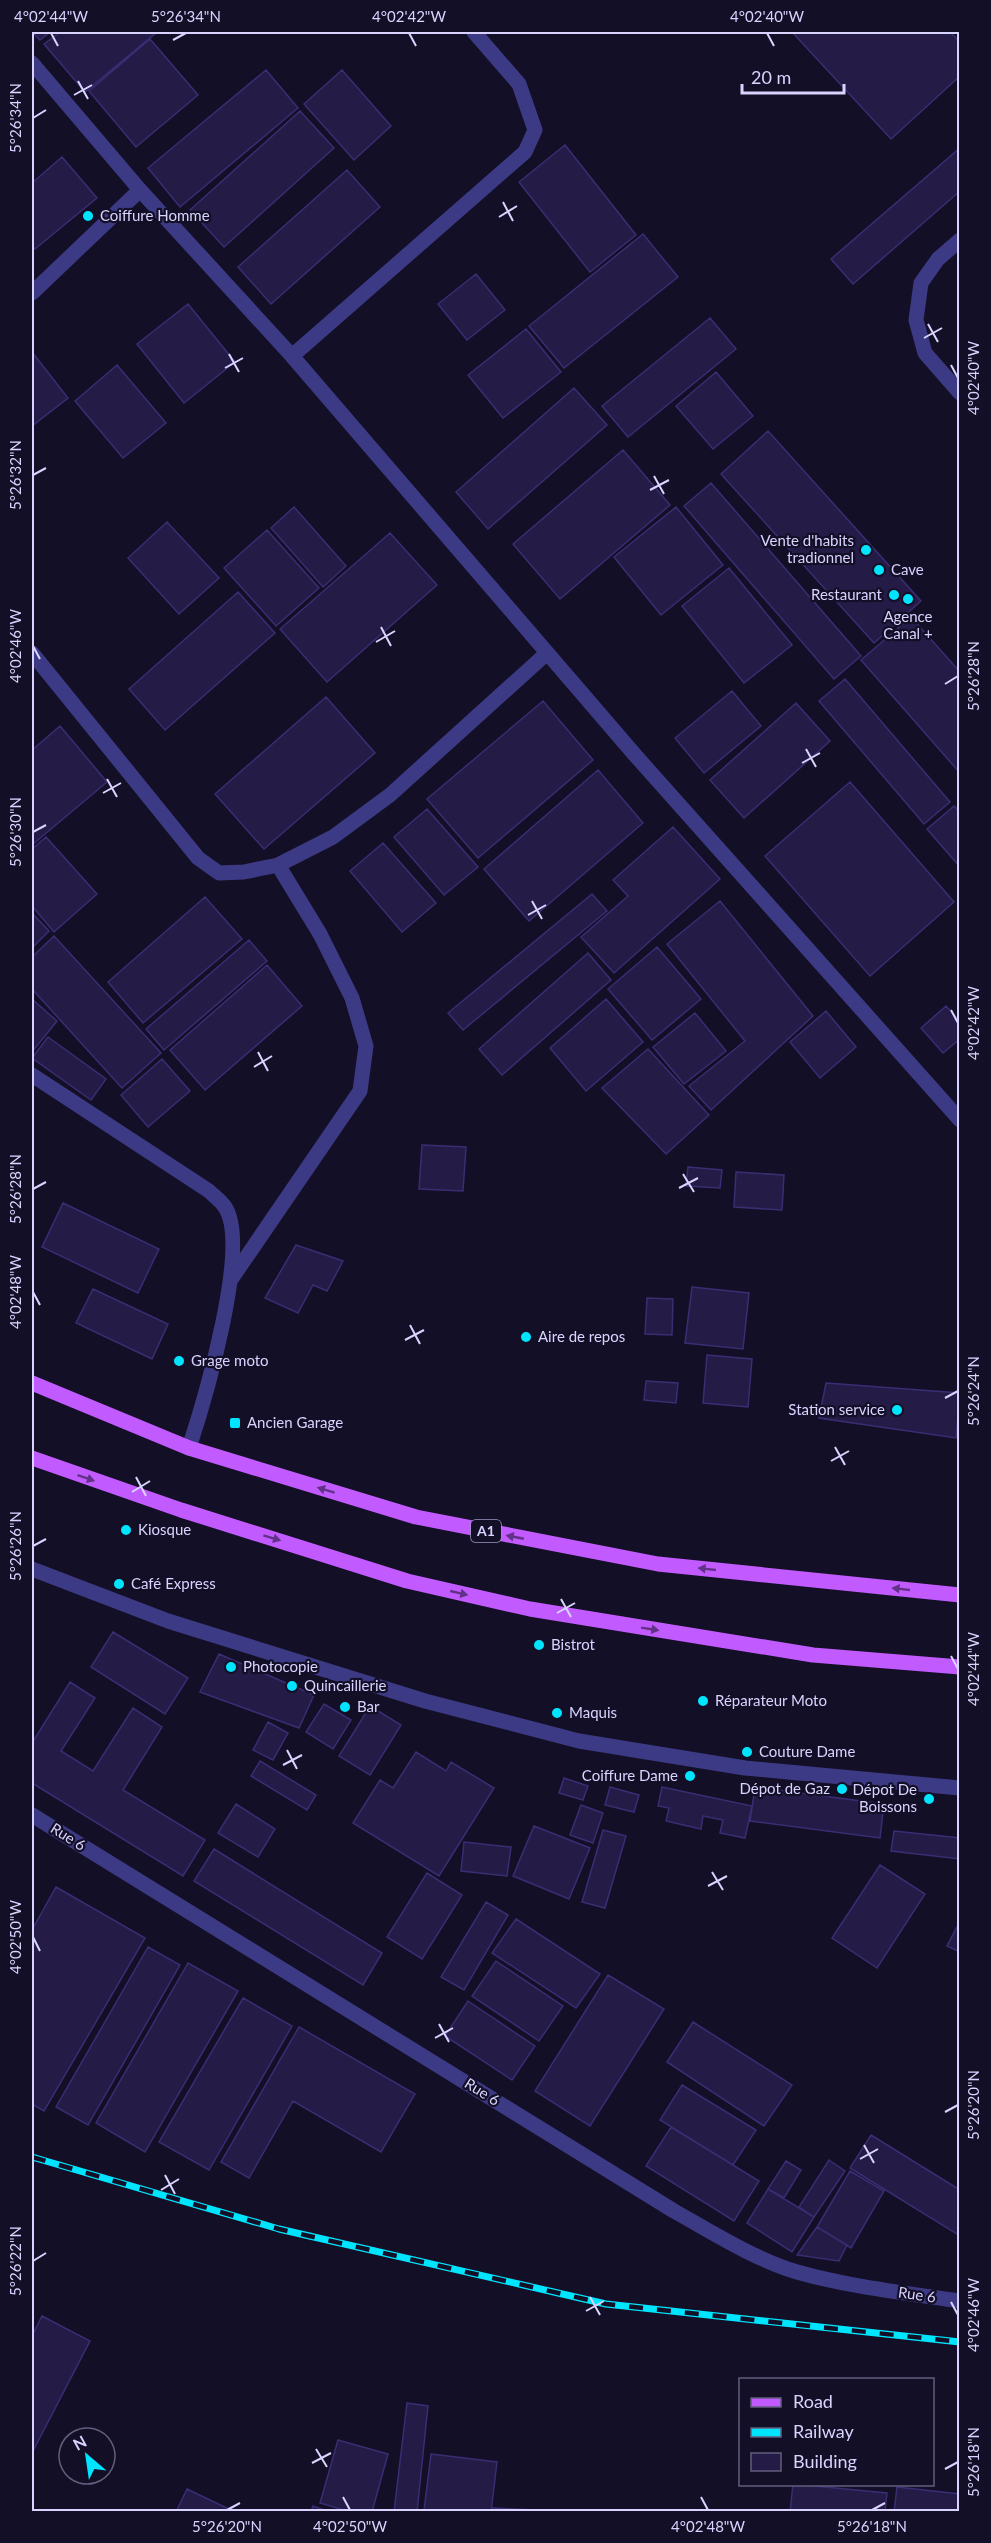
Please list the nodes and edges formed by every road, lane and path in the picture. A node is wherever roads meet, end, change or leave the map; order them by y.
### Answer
1 (474, 32) edge
2 (32, 63) edge
3 (140, 190) junction
4 (960, 240) edge
5 (32, 293) edge
6 (292, 356) junction
7 (960, 393) edge
8 (32, 653) edge
9 (547, 653) junction
10 (278, 866) junction
11 (32, 1075) edge
12 (960, 1120) edge
13 (231, 1279) junction
14 (32, 1383) edge
15 (189, 1448) junction
16 (32, 1458) edge
17 (32, 1569) edge
18 (960, 1595) edge
19 (960, 1667) edge
20 (960, 1788) edge
21 (32, 1815) edge
22 (960, 2301) edge

1 - 6 street
2 - 3 street
3 - 5 street
3 - 6 street
4 - 7 street
6 - 9 street
8 - 10 street
9 - 10 street
9 - 12 street
10 - 13 street
11 - 13 street
13 - 15 street
14 - 15 main road, A1
18 -> 15 main road, A1
16 -> 19 main road
17 - 20 street
21 - 22 street, Rue 6

